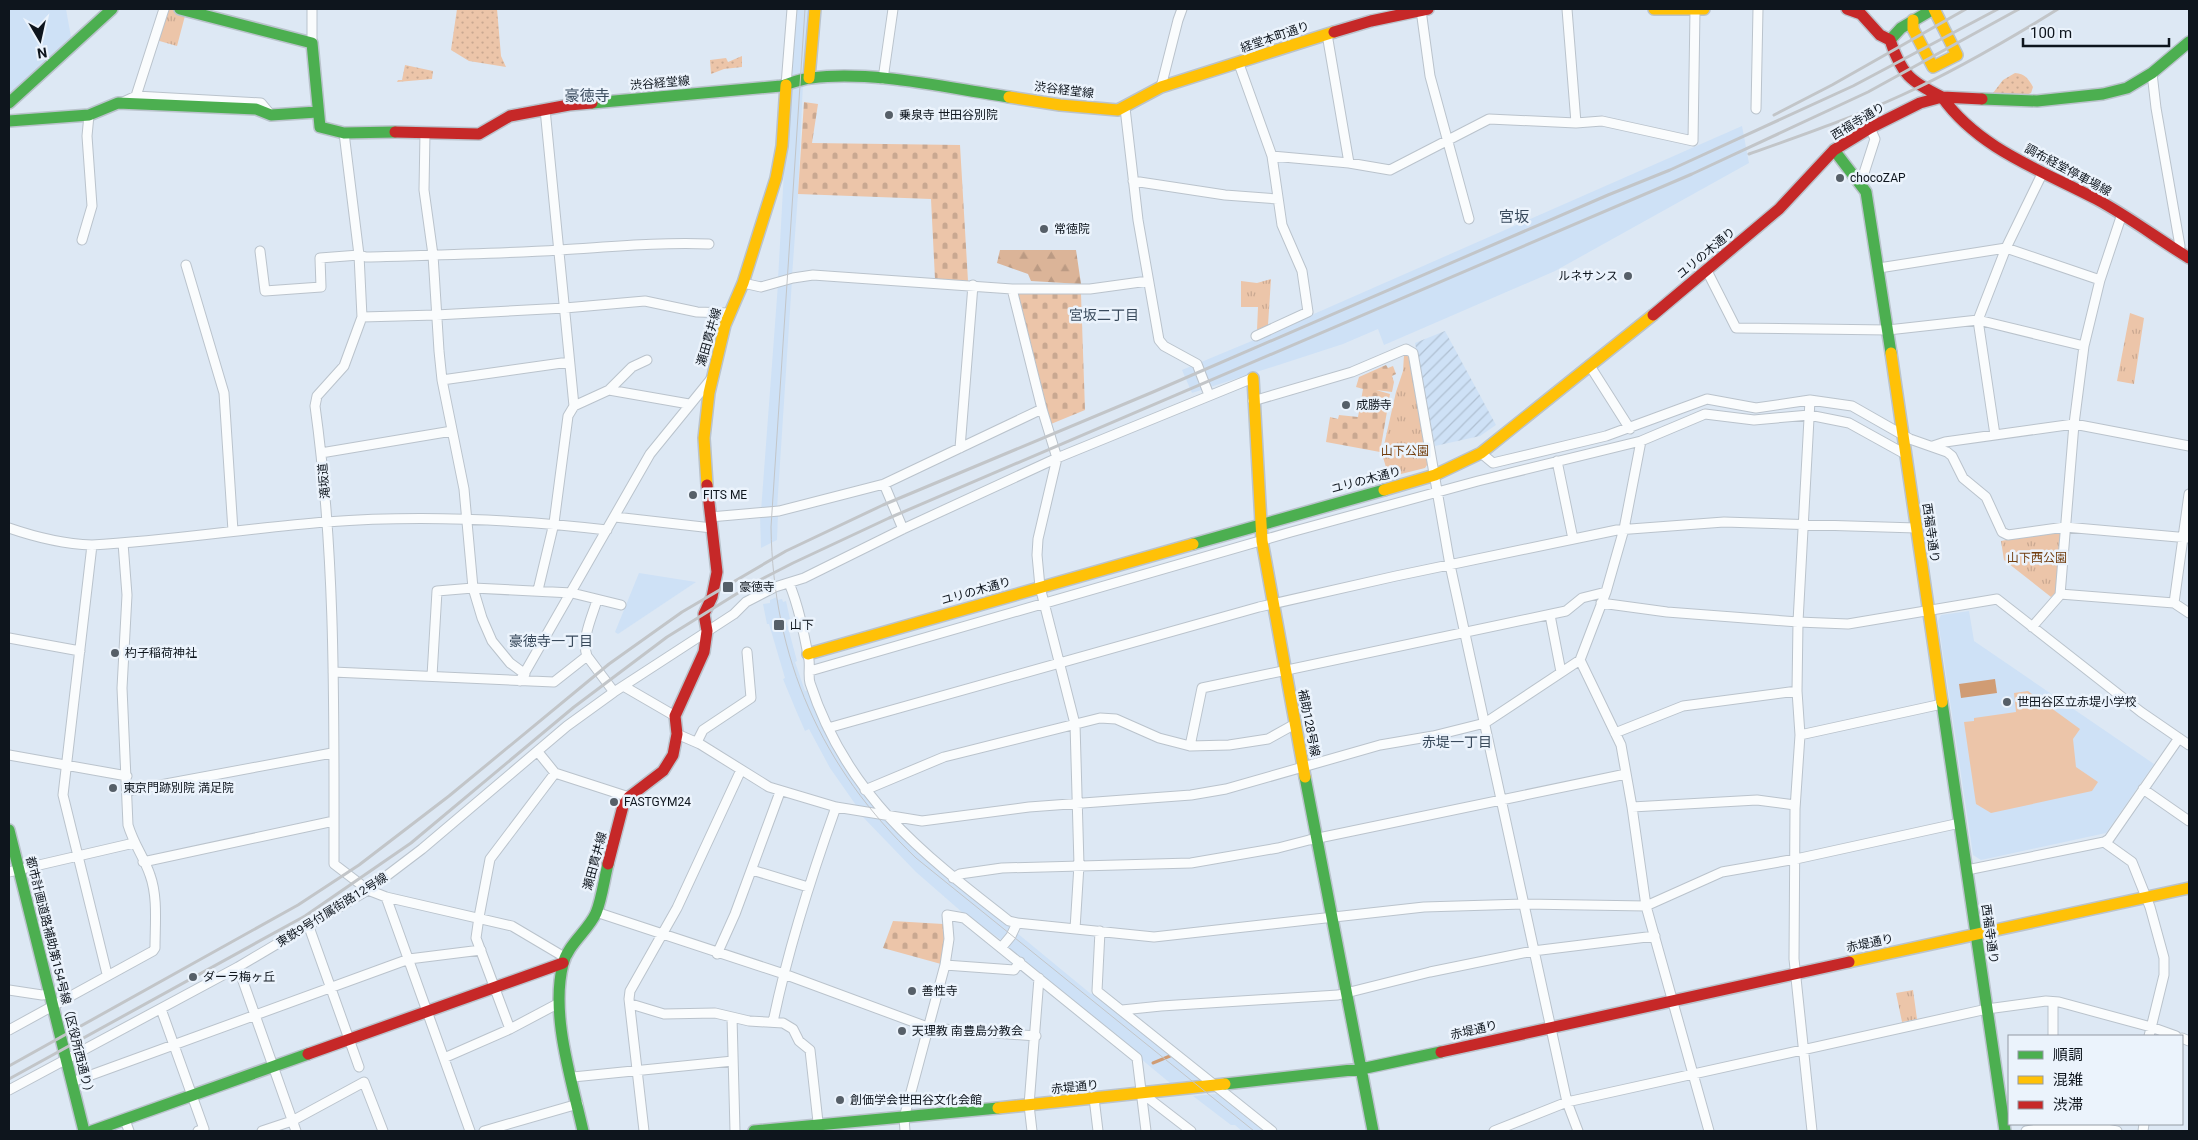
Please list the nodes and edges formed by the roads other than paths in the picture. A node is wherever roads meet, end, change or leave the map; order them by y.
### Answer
1 (112, 9) edge
2 (164, 9) edge
3 (180, 9) edge
4 (312, 9) edge
5 (792, 9) edge
6 (815, 9) edge
7 (893, 9) edge
8 (1182, 9) edge
9 (1425, 9) edge
10 (1567, 9) edge
11 (1654, 9) edge
12 (1700, 9) edge
13 (1758, 9) edge
14 (1847, 9) edge
15 (1930, 9) edge
16 (1934, 9) edge
17 (1913, 20) junction
18 (1327, 34) junction
19 (1890, 40) junction
20 (2189, 42) edge
21 (312, 43) junction
22 (1239, 64) junction
23 (2152, 73) junction
24 (809, 78) junction
25 (883, 79) junction
26 (786, 85) junction
27 (1161, 87) junction
28 (136, 96) junction
29 (1942, 98) junction
30 (9, 103) edge
31 (118, 104) junction
32 (1125, 108) junction
33 (545, 109) junction
34 (1756, 109) dead end
35 (318, 112) junction
36 (89, 114) junction
37 (271, 115) junction
38 (9, 120) edge
39 (1576, 123) junction
40 (1870, 128) junction
41 (344, 133) junction
42 (425, 133) junction
43 (1448, 139) junction
44 (1834, 150) junction
45 (1272, 156) junction
46 (1350, 163) junction
47 (2042, 174) junction
48 (1857, 179) junction
49 (1133, 181) junction
50 (1278, 199) junction
51 (2122, 214) junction
52 (1469, 219) dead end
53 (82, 240) dead end
54 (709, 244) dead end
55 (2006, 248) junction
56 (560, 250) junction
57 (260, 251) dead end
58 (2178, 251) junction
59 (359, 255) junction
60 (433, 255) junction
61 (2189, 258) edge
62 (186, 266) dead end
63 (1879, 268) junction
64 (1707, 271) junction
65 (2100, 280) junction
66 (1148, 281) junction
67 (743, 283) junction
68 (973, 285) junction
69 (1012, 289) junction
70 (565, 308) junction
71 (729, 313) junction
72 (436, 315) junction
73 (362, 317) junction
74 (1978, 320) junction
75 (1888, 330) junction
76 (1256, 336) dead end
77 (2084, 346) junction
78 (647, 360) dead end
79 (569, 362) junction
80 (1590, 366) junction
81 (1253, 378) joint
82 (711, 379) junction
83 (442, 380) junction
84 (609, 390) junction
85 (1209, 395) junction
86 (1810, 400) junction
87 (1253, 401) junction
88 (689, 404) junction
89 (574, 406) junction
90 (1042, 409) junction
91 (1809, 415) junction
92 (2074, 424) junction
93 (1630, 429) junction
94 (452, 431) junction
95 (1902, 435) junction
96 (1995, 435) junction
97 (1642, 441) junction
98 (1933, 446) junction
99 (2189, 446) edge
100 (960, 448) junction
101 (321, 453) junction
102 (1481, 453) junction
103 (1905, 454) junction
104 (1057, 458) junction
105 (1557, 461) junction
106 (1435, 475) junction
107 (884, 484) junction
108 (1437, 492) junction
109 (2189, 494) edge
110 (614, 517) junction
111 (466, 518) junction
112 (328, 522) junction
113 (711, 522) junction
114 (554, 523) junction
115 (1259, 524) junction
116 (1802, 525) junction
117 (2065, 527) junction
118 (9, 528) edge
119 (1916, 528) junction
120 (903, 529) junction
121 (1624, 529) junction
122 (607, 530) junction
123 (233, 531) junction
124 (2186, 537) edge
125 (1573, 539) junction
126 (1262, 542) junction
127 (123, 543) junction
128 (92, 545) junction
129 (1450, 565) junction
130 (789, 583) junction
131 (1040, 586) junction
132 (473, 588) junction
133 (538, 590) junction
134 (1606, 592) junction
135 (572, 593) junction
136 (2060, 594) junction
137 (597, 600) junction
138 (1601, 603) junction
139 (2174, 603) junction
140 (1044, 604) junction
141 (1273, 604) junction
142 (621, 605) dead end
143 (1928, 612) junction
144 (2189, 613) edge
145 (1550, 615) junction
146 (1798, 622) junction
147 (2032, 627) junction
148 (707, 631) junction
149 (1465, 632) junction
150 (9, 638) edge
151 (80, 651) junction
152 (747, 652) dead end
153 (808, 654) junction
154 (586, 656) junction
155 (1580, 660) junction
156 (1061, 664) junction
157 (810, 671) junction
158 (333, 672) junction
159 (1286, 672) junction
160 (1561, 672) junction
161 (432, 676) junction
162 (522, 678) junction
163 (625, 686) junction
164 (1796, 691) junction
165 (614, 692) junction
166 (1942, 704) junction
167 (675, 716) junction
168 (1484, 723) junction
169 (1075, 724) junction
170 (1295, 724) junction
171 (828, 728) junction
172 (1615, 733) junction
173 (677, 734) junction
174 (1800, 735) junction
175 (2179, 738) junction
176 (697, 742) junction
177 (2189, 745) edge
178 (1190, 746) junction
179 (538, 752) junction
180 (332, 753) junction
181 (9, 756) edge
182 (66, 765) junction
183 (1304, 767) junction
184 (741, 770) junction
185 (555, 773) junction
186 (1626, 774) junction
187 (127, 776) junction
188 (2143, 789) junction
189 (128, 790) junction
190 (866, 790) junction
191 (780, 792) junction
192 (629, 797) junction
193 (1502, 800) junction
194 (1078, 804) junction
195 (1795, 805) junction
196 (836, 807) junction
197 (1632, 807) junction
198 (886, 815) junction
199 (334, 821) junction
200 (2189, 821) edge
201 (1960, 823) junction
202 (9, 830) edge
203 (1316, 838) junction
204 (2104, 842) junction
205 (134, 843) junction
206 (78, 857) junction
207 (1796, 858) junction
208 (143, 862) junction
209 (1079, 865) junction
210 (752, 870) junction
211 (1967, 870) junction
212 (14, 872) edge
213 (953, 878) junction
214 (808, 887) junction
215 (2189, 888) edge
216 (368, 890) junction
217 (386, 897) junction
218 (2147, 897) junction
219 (1524, 904) junction
220 (1646, 906) junction
221 (596, 912) junction
222 (479, 917) junction
223 (1331, 917) junction
224 (1016, 923) junction
225 (309, 927) junction
226 (1075, 929) junction
227 (1100, 931) junction
228 (663, 934) junction
229 (1976, 934) junction
230 (1655, 936) junction
231 (1001, 948) junction
232 (480, 950) junction
233 (1533, 951) junction
234 (717, 954) junction
235 (409, 959) junction
236 (564, 961) junction
237 (1020, 962) junction
238 (945, 965) junction
239 (238, 967) junction
240 (1796, 973) junction
241 (108, 974) junction
242 (784, 974) junction
243 (1039, 978) junction
244 (495, 987) junction
245 (330, 988) junction
246 (9, 990) edge
247 (1347, 992) junction
248 (50, 994) junction
249 (1672, 1000) junction
250 (2053, 1002) junction
251 (559, 1003) junction
252 (631, 1004) junction
253 (52, 1006) junction
254 (161, 1009) junction
255 (1987, 1009) junction
256 (1122, 1010) junction
257 (427, 1012) junction
258 (255, 1015) junction
259 (732, 1017) junction
260 (773, 1022) junction
261 (1550, 1027) junction
262 (930, 1028) junction
263 (510, 1029) junction
264 (9, 1030) edge
265 (2150, 1032) edge
266 (2053, 1035) edge
267 (2170, 1035) edge
268 (1036, 1036) junction
269 (349, 1040) junction
270 (174, 1045) junction
271 (1803, 1050) junction
272 (444, 1058) junction
273 (66, 1059) junction
274 (733, 1061) junction
275 (273, 1067) junction
276 (359, 1067) dead end
277 (1361, 1069) junction
278 (637, 1070) junction
279 (1693, 1074) junction
280 (573, 1078) junction
281 (72, 1082) junction
282 (1216, 1085) junction
283 (9, 1090) edge
284 (1143, 1094) junction
285 (192, 1096) junction
286 (1094, 1098) junction
287 (1567, 1102) junction
288 (578, 1104) junction
289 (1029, 1105) junction
290 (904, 1118) junction
291 (125, 1120) junction
292 (292, 1121) junction
293 (2054, 1125) edge
294 (818, 1128) edge
295 (84, 1131) edge
296 (92, 1131) edge
297 (129, 1131) edge
298 (198, 1131) edge
299 (262, 1131) edge
300 (296, 1131) edge
301 (383, 1131) edge
302 (470, 1131) edge
303 (484, 1131) edge
304 (583, 1131) edge
305 (644, 1131) edge
306 (735, 1131) edge
307 (754, 1131) edge
308 (905, 1131) edge
309 (1032, 1131) edge
310 (1098, 1131) edge
311 (1146, 1131) edge
312 (1191, 1131) edge
313 (1272, 1131) edge
314 (1373, 1131) edge
315 (1494, 1131) edge
316 (1578, 1131) edge
317 (1709, 1131) edge
318 (1812, 1131) edge
319 (2005, 1131) edge
320 (2026, 1131) edge
321 (2116, 1131) edge

1 - 30 street
2 - 28 street
3 - 21 street
4 - 21 street
5 - 26 street
6 - 24 street
7 - 25 street
8 - 27 street
9 - 18 street, 経堂本町通り
9 - 43 street
10 - 39 street
11 - 12 street
12 - 39 street
13 - 34 street
14 - 19 street
15 - 17 street
16 - 17 street
17 - 19 street
18 - 22 street, 経堂本町通り
18 - 46 street
19 - 29 street
20 - 23 street
21 - 35 street, 渋谷経堂線
22 - 27 street, 経堂本町通り
22 - 45 street
23 - 29 street
23 - 58 street
24 - 25 street, 渋谷経堂線
24 - 26 street, 渋谷経堂線
25 - 32 street, 渋谷経堂線
26 - 33 street, 渋谷経堂線
26 - 67 street, 瀬田貫井線
27 - 32 street, 渋谷経堂線
28 - 31 street
28 - 37 street
29 - 40 street, 西福寺通り
29 - 47 street, 調布経堂停車場線
31 - 36 street
31 - 37 street
32 - 49 street
33 - 42 street, 渋谷経堂線
33 - 56 street
35 - 37 street
35 - 41 street, 渋谷経堂線
36 - 38 street
36 - 53 street
39 - 43 street
40 - 44 street, 西福寺通り
40 - 48 street
41 - 42 street, 渋谷経堂線
41 - 59 street, 滝坂道
42 - 60 street
43 - 46 street
43 - 52 street
44 - 48 street, 西福寺通り
44 - 64 street, ユリの木通り
45 - 46 street
45 - 50 street
47 - 51 street, 調布経堂停車場線
47 - 55 street
48 - 63 street, 西福寺通り
49 - 50 street
49 - 66 street
50 - 76 street
51 - 58 street, 調布経堂停車場線
51 - 65 street
54 - 56 street
55 - 63 street
55 - 65 street
55 - 74 street
56 - 60 street
56 - 70 street
57 - 59 street
58 - 61 street, 調布経堂停車場線
59 - 60 street
59 - 73 street, 滝坂道
60 - 72 street
62 - 123 street
63 - 75 street, 西福寺通り
64 - 75 street
64 - 80 street, ユリの木通り
65 - 77 street
66 - 69 street
66 - 85 street
67 - 68 street
67 - 71 street, 瀬田貫井線
68 - 69 street
68 - 100 street
69 - 90 street
70 - 71 street
70 - 72 street
70 - 79 street
71 - 82 street, 瀬田貫井線
72 - 73 street
72 - 83 street
73 - 101 street, 滝坂道
74 - 75 street
74 - 77 street
74 - 96 street
75 - 95 street, 西福寺通り
77 - 92 street
78 - 84 street
79 - 83 street
79 - 89 street
80 - 93 street
80 - 102 street, ユリの木通り
81 - 85 street, 東鉄9号付属街路12号線
81 - 87 street, 補助128号線
82 - 88 street
82 - 113 street, 瀬田貫井線
83 - 94 street
84 - 88 street
84 - 89 street
85 - 104 street, 東鉄9号付属街路12号線
86 - 91 street
86 - 93 street
86 - 95 street
87 - 106 street
87 - 115 street, 補助128号線
88 - 110 street
89 - 114 street
90 - 100 street
90 - 104 street
91 - 97 street
91 - 103 street
91 - 116 street
92 - 96 street
92 - 99 street
92 - 117 street
93 - 102 street
94 - 101 street
94 - 111 street
95 - 98 street
95 - 103 street, 西福寺通り
96 - 98 street
97 - 105 street
97 - 121 street
98 - 117 street
100 - 107 street
101 - 112 street, 滝坂道
102 - 106 street, ユリの木通り
103 - 119 street, 西福寺通り
104 - 120 street, 東鉄9号付属街路12号線
104 - 131 street
105 - 108 street
105 - 125 street
106 - 108 street
106 - 115 street, ユリの木通り
107 - 113 street
107 - 120 street
108 - 126 street
108 - 129 street
109 - 124 street
110 - 113 street
110 - 122 street
111 - 112 street
111 - 114 street
111 - 132 street
112 - 123 street
112 - 158 street, 滝坂道
113 - 148 street, 瀬田貫井線
114 - 122 street
114 - 133 street
115 - 126 street, 補助128号線
115 - 131 street, ユリの木通り
116 - 119 street
116 - 121 street
116 - 146 street
117 - 124 street
117 - 136 street
118 - 128 street
119 - 143 street, 西福寺通り
120 - 130 street, 東鉄9号付属街路12号線
121 - 125 street
121 - 134 street
122 - 135 street
123 - 127 street
124 - 139 street
125 - 129 street
126 - 140 street
126 - 141 street, 補助128号線
127 - 128 street
127 - 187 street
128 - 151 street
129 - 141 street
129 - 149 street
130 - 148 street, 東鉄9号付属街路12号線
130 - 153 street
131 - 140 street
131 - 153 street, ユリの木通り
132 - 133 street
132 - 161 street
132 - 162 street
133 - 135 street
134 - 138 street
134 - 145 street
135 - 137 street
135 - 162 street
136 - 139 street
136 - 147 street
137 - 142 street
137 - 154 street
138 - 146 street
138 - 155 street
139 - 144 street
140 - 156 street
140 - 157 street
141 - 156 street
141 - 159 street, 補助128号線
143 - 146 street
143 - 147 street
143 - 166 street, 西福寺通り
145 - 149 street
145 - 160 street
146 - 164 street
147 - 175 street
148 - 163 street, 東鉄9号付属街路12号線
148 - 167 street
149 - 159 street
149 - 168 street
150 - 151 street
151 - 182 street
152 - 176 street
153 - 157 street
154 - 162 street
154 - 165 street
155 - 160 street
155 - 172 street
156 - 169 street
156 - 171 street
157 - 171 street
158 - 161 street
158 - 180 street, 滝坂道
159 - 170 street, 補助128号線
159 - 178 street
160 - 168 street
161 - 162 street
163 - 165 street, 東鉄9号付属街路12号線
163 - 167 street
164 - 172 street
164 - 174 street
165 - 179 street, 東鉄9号付属街路12号線
166 - 174 street
166 - 201 street, 西福寺通り
167 - 173 street
168 - 183 street
168 - 193 street
169 - 178 street
169 - 190 street
169 - 194 street
170 - 178 street
170 - 183 street, 補助128号線
171 - 190 street
172 - 186 street
173 - 176 street
173 - 192 street
174 - 195 street
175 - 177 street
175 - 188 street
176 - 184 street
179 - 185 street
179 - 216 street, 東鉄9号付属街路12号線
180 - 189 street
180 - 199 street, 滝坂道
181 - 182 street
182 - 187 street
182 - 206 street
183 - 194 street
183 - 203 street, 補助128号線
184 - 191 street
184 - 228 street
185 - 192 street
185 - 222 street
186 - 193 street
186 - 197 street
187 - 189 street
188 - 200 street
188 - 204 street
189 - 205 street
190 - 198 street
191 - 196 street
191 - 210 street
192 - 221 street, 瀬田貫井線
193 - 203 street
193 - 219 street
194 - 198 street
194 - 209 street
195 - 197 street
195 - 207 street
196 - 198 street
196 - 214 street
197 - 220 street
198 - 213 street
199 - 208 street
199 - 216 street, 滝坂道
201 - 207 street
201 - 211 street, 西福寺通り
202 - 212 street, 都市計画道路補助第154号線（区役所西通り）
203 - 209 street
203 - 223 street, 補助128号線
204 - 211 street
204 - 218 street
205 - 206 street
205 - 208 street
206 - 212 street
206 - 241 street
207 - 220 street
207 - 240 street
208 - 241 street
209 - 213 street
209 - 226 street
210 - 214 street
210 - 234 street
211 - 229 street, 西福寺通り
212 - 248 street, 都市計画道路補助第154号線（区役所西通り）
213 - 224 street
214 - 242 street
215 - 218 street, 赤堤通り
216 - 217 street
216 - 225 street, 東鉄9号付属街路12号線
217 - 222 street
217 - 235 street
218 - 229 street, 赤堤通り
218 - 265 street
219 - 220 street
219 - 223 street
219 - 233 street
220 - 230 street
221 - 228 street
221 - 236 street, 瀬田貫井線
222 - 232 street
222 - 236 street
223 - 227 street
223 - 247 street, 補助128号線
224 - 226 street
224 - 231 street
225 - 239 street, 東鉄9号付属街路12号線
225 - 245 street
226 - 227 street
227 - 256 street
228 - 234 street
228 - 252 street
229 - 240 street, 赤堤通り
229 - 255 street, 西福寺通り
230 - 233 street
230 - 249 street
231 - 237 street
231 - 238 street
232 - 235 street
232 - 244 street
233 - 247 street
233 - 261 street
234 - 242 street
235 - 245 street
235 - 257 street
236 - 244 street
236 - 251 street, 瀬田貫井線
237 - 238 street
237 - 243 street
238 - 262 street
239 - 254 street, 東鉄9号付属街路12号線
239 - 258 street
240 - 249 street, 赤堤通り
240 - 271 street
241 - 253 street
242 - 260 street
242 - 262 street
243 - 268 street
243 - 284 street
244 - 257 street
244 - 263 street
245 - 258 street
245 - 269 street
246 - 248 street
247 - 256 street
247 - 277 street, 補助128号線
248 - 253 street, 都市計画道路補助第154号線（区役所西通り）
249 - 261 street, 赤堤通り
249 - 279 street
250 - 255 street
250 - 265 street
250 - 266 street
251 - 263 street
251 - 280 street, 瀬田貫井線
252 - 259 street
252 - 278 street
253 - 264 street
253 - 273 street, 都市計画道路補助第154号線（区役所西通り）
254 - 270 street
254 - 273 street, 東鉄9号付属街路12号線
255 - 271 street
255 - 319 street, 西福寺通り
256 - 282 street
257 - 269 street
257 - 272 street
258 - 270 street
258 - 275 street
259 - 260 street
259 - 274 street
260 - 294 street
261 - 277 street, 赤堤通り
261 - 287 street
262 - 268 street
262 - 290 street
263 - 272 street
265 - 267 street
268 - 289 street
269 - 275 street
269 - 276 street
270 - 281 street
270 - 285 street
271 - 279 street
271 - 318 street
272 - 302 street
273 - 281 street, 都市計画道路補助第154号線（区役所西通り）
273 - 283 street, 東鉄9号付属街路12号線
274 - 278 street
274 - 306 street
275 - 285 street
275 - 292 street
277 - 282 street, 赤堤通り
277 - 314 street
278 - 280 street
278 - 305 street
279 - 287 street
279 - 317 street
280 - 288 street, 瀬田貫井線
281 - 295 street, 都市計画道路補助第154号線（区役所西通り）
282 - 284 street, 赤堤通り
282 - 313 street
284 - 286 street, 赤堤通り
284 - 311 street
284 - 312 street
285 - 291 street
285 - 298 street
286 - 289 street, 赤堤通り
286 - 310 street
287 - 315 street
287 - 316 street
288 - 303 street
288 - 304 street, 瀬田貫井線
289 - 290 street, 赤堤通り
289 - 309 street
290 - 294 street, 赤堤通り
290 - 308 street
291 - 296 street
291 - 297 street
292 - 299 street
292 - 300 street
292 - 301 street
293 - 320 street
293 - 321 street
294 - 307 street, 赤堤通り

